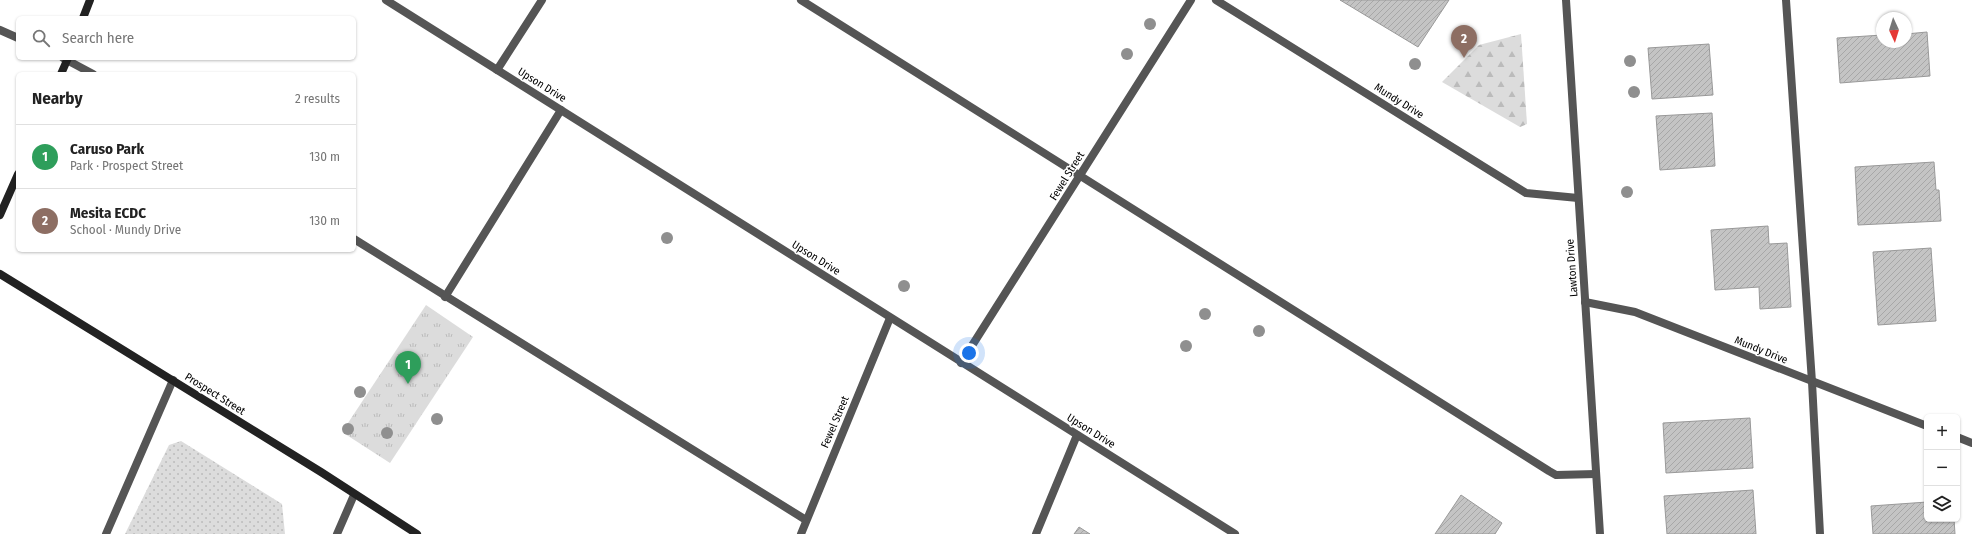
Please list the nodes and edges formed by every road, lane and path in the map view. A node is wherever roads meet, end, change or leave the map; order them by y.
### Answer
1 (90, 0) edge
2 (386, 0) edge
3 (542, 0) edge
4 (800, 0) edge
5 (1191, 0) edge
6 (1216, 0) edge
7 (1566, 0) edge
8 (1786, 0) edge
9 (84, 16) edge
10 (0, 30) edge
11 (16, 37) edge
12 (66, 60) edge
13 (68, 60) edge
14 (497, 70) junction
15 (62, 72) edge
16 (89, 72) edge
17 (561, 110) junction
18 (1080, 175) junction
19 (16, 179) edge
20 (1578, 198) junction
21 (0, 215) edge
22 (356, 240) edge
23 (0, 274) edge
24 (446, 297) junction
25 (1585, 302) junction
26 (890, 318) junction
27 (962, 363) junction
28 (173, 380) junction
29 (1812, 382) junction
30 (1924, 425) edge
31 (1077, 435) junction
32 (1960, 439) edge
33 (1972, 443) edge
34 (1596, 474) junction
35 (354, 495) junction
36 (806, 520) junction
37 (106, 534) edge
38 (337, 534) edge
39 (417, 534) edge
40 (801, 534) edge
41 (1036, 534) edge
42 (1235, 534) edge
43 (1600, 534) edge
44 (1820, 534) edge

1 - 9 street
2 - 14 street, Upson Drive
3 - 14 street
4 - 18 street
5 - 18 street, Fewel Street
6 - 20 street, Mundy Drive
7 - 20 street, Lawton Drive
8 - 29 street
10 - 11 street
12 - 15 street
13 - 16 street
14 - 17 street, Upson Drive
17 - 24 street
17 - 26 street, Upson Drive
18 - 27 street, Fewel Street
18 - 34 street
19 - 21 street
20 - 25 street, Lawton Drive
22 - 24 street
23 - 28 street, Prospect Street
24 - 36 street
25 - 29 street, Mundy Drive
25 - 34 street, Lawton Drive
26 - 27 street, Upson Drive
26 - 36 street, Fewel Street
27 - 31 street, Upson Drive
28 - 35 street, Prospect Street
28 - 37 street
29 - 30 street, Mundy Drive
29 - 44 street
31 - 41 street
31 - 42 street, Upson Drive
32 - 33 street
34 - 43 street, Lawton Drive
35 - 38 street
35 - 39 street, Prospect Street
36 - 40 street, Fewel Street

